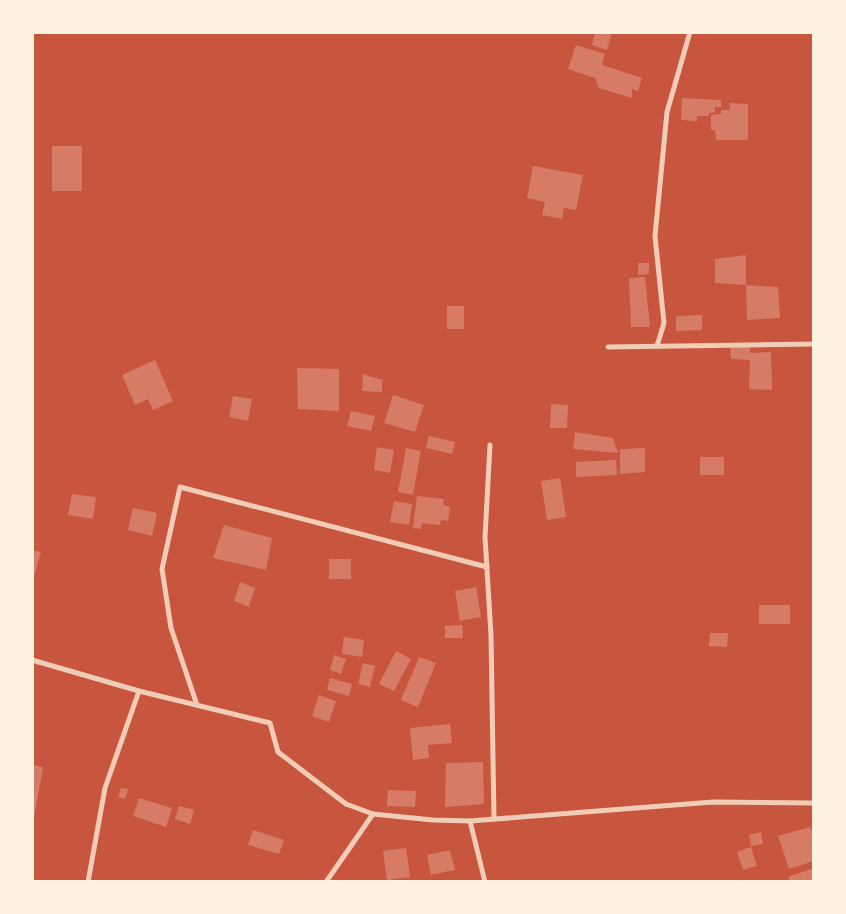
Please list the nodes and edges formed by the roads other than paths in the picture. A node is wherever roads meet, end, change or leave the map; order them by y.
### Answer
1 (690, 32) edge
2 (814, 344) edge
3 (608, 346) dead end
4 (657, 346) junction
5 (490, 444) dead end
6 (487, 567) junction
7 (32, 660) edge
8 (139, 691) junction
9 (198, 705) junction
10 (814, 803) edge
11 (373, 814) junction
12 (494, 819) junction
13 (470, 821) junction
14 (88, 882) edge
15 (326, 882) edge
16 (485, 882) edge

1 - 4 street
2 - 4 street
3 - 4 street
5 - 6 street
6 - 9 street
6 - 12 street
7 - 8 street
8 - 9 street
8 - 14 street
9 - 11 street
10 - 12 street
11 - 13 street
11 - 15 street
12 - 13 street
13 - 16 street

